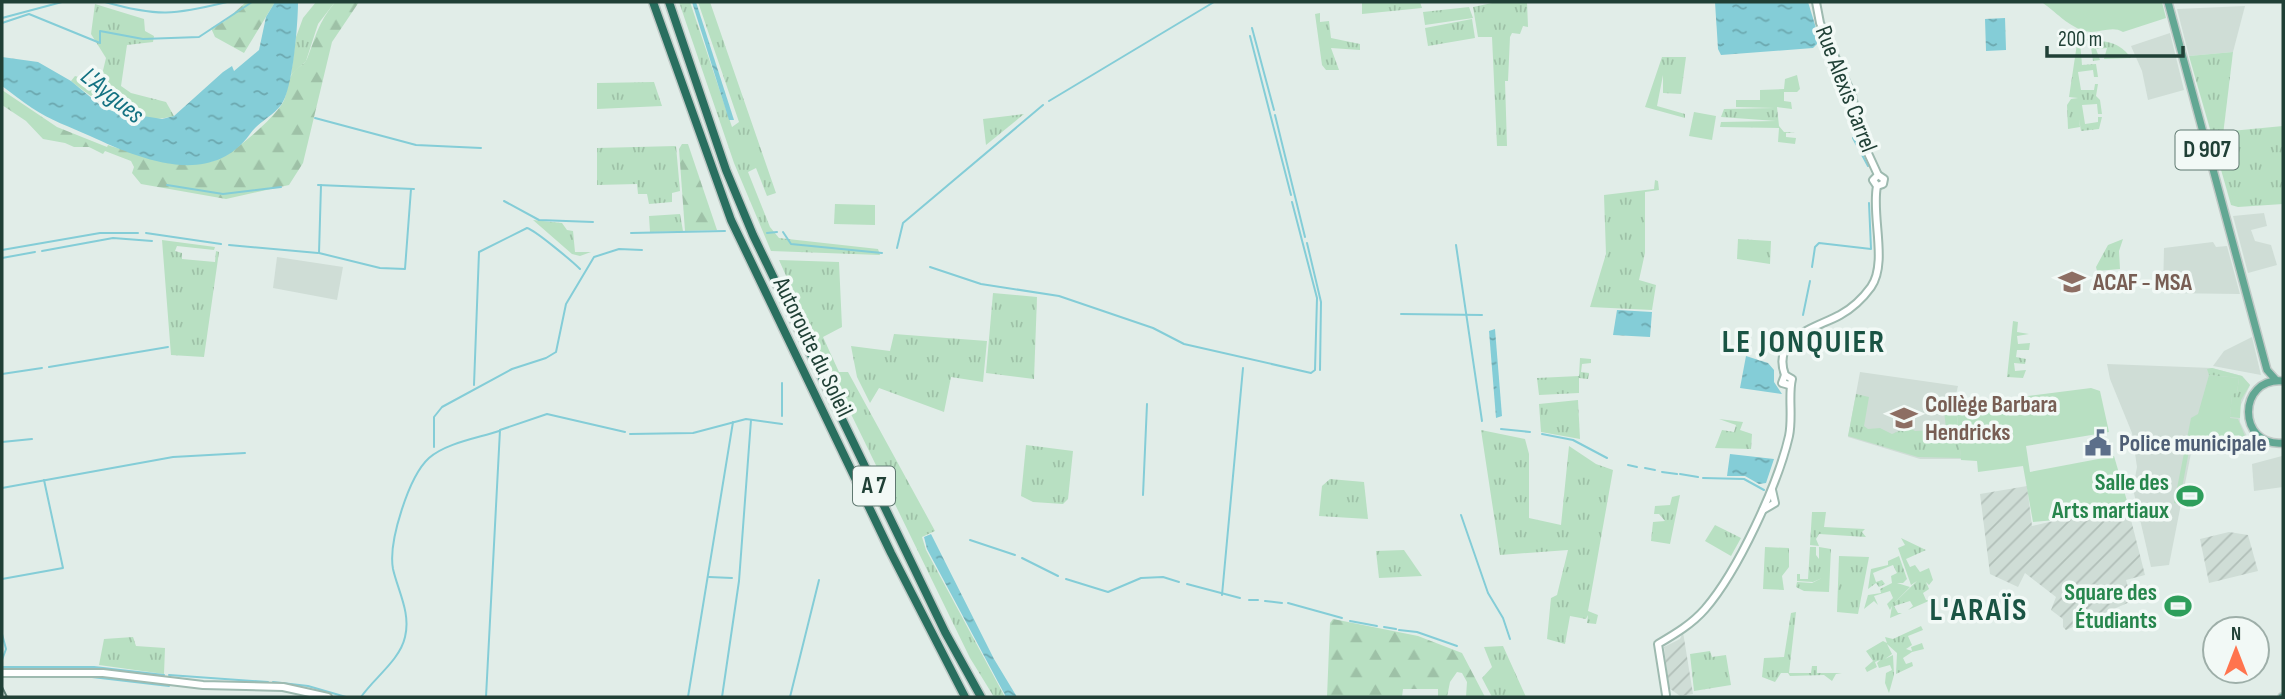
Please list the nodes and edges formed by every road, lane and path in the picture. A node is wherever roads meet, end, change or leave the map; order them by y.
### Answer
1 (653, 2) edge
2 (669, 2) edge
3 (1816, 2) edge
4 (2168, 2) edge
5 (2267, 370) junction
6 (2280, 381) edge
7 (2263, 384) junction
8 (2282, 444) edge
9 (2, 673) edge
10 (1667, 696) edge
11 (328, 697) edge
12 (965, 697) edge
13 (981, 697) edge

1 - 12 highway, Autoroute du Soleil / A 7
2 - 13 highway, Autoroute du Soleil / A 7
3 - 10 street, Rue Alexis Carrel
4 - 5 main road, D 907
5 - 6 main road, D 907
5 - 7 main road
6 - 7 main road
7 - 8 main road
9 - 11 street

